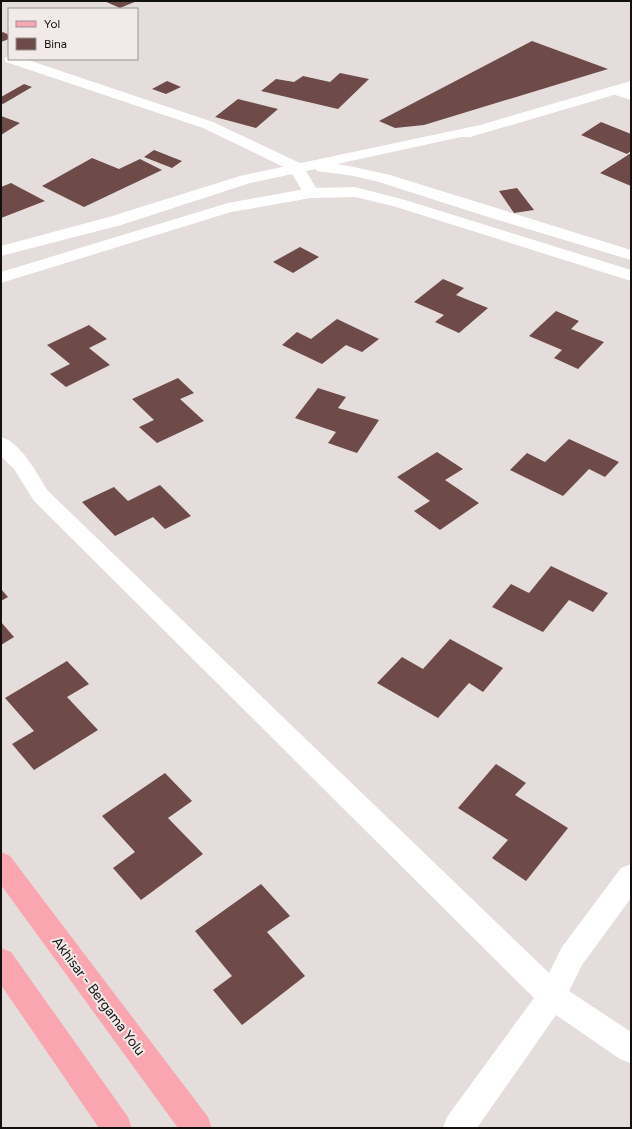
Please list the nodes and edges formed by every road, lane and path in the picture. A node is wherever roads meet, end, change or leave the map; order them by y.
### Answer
1 (13, 60) edge
2 (631, 85) edge
3 (614, 90) junction
4 (631, 96) edge
5 (479, 129) junction
6 (296, 167) junction
7 (363, 172) junction
8 (311, 193) junction
9 (1, 251) edge
10 (631, 256) edge
11 (631, 276) edge
12 (1, 278) edge
13 (1, 444) edge
14 (1, 864) edge
15 (631, 876) edge
16 (1, 961) edge
17 (552, 996) junction
18 (631, 1049) edge
19 (117, 1128) edge
20 (197, 1128) edge
21 (458, 1128) edge

1 - 6 main road
2 - 3 main road
3 - 4 main road
3 - 5 main road
5 - 6 main road
5 - 7 main road
6 - 7 main road
6 - 8 main road
6 - 9 main road
7 - 8 main road
7 - 10 main road
8 - 11 main road
8 - 12 main road
13 - 17 main road
14 - 20 main road, Akhisar - Bergama Yolu
15 - 17 main road
16 - 19 main road
17 - 18 main road
17 - 21 main road

